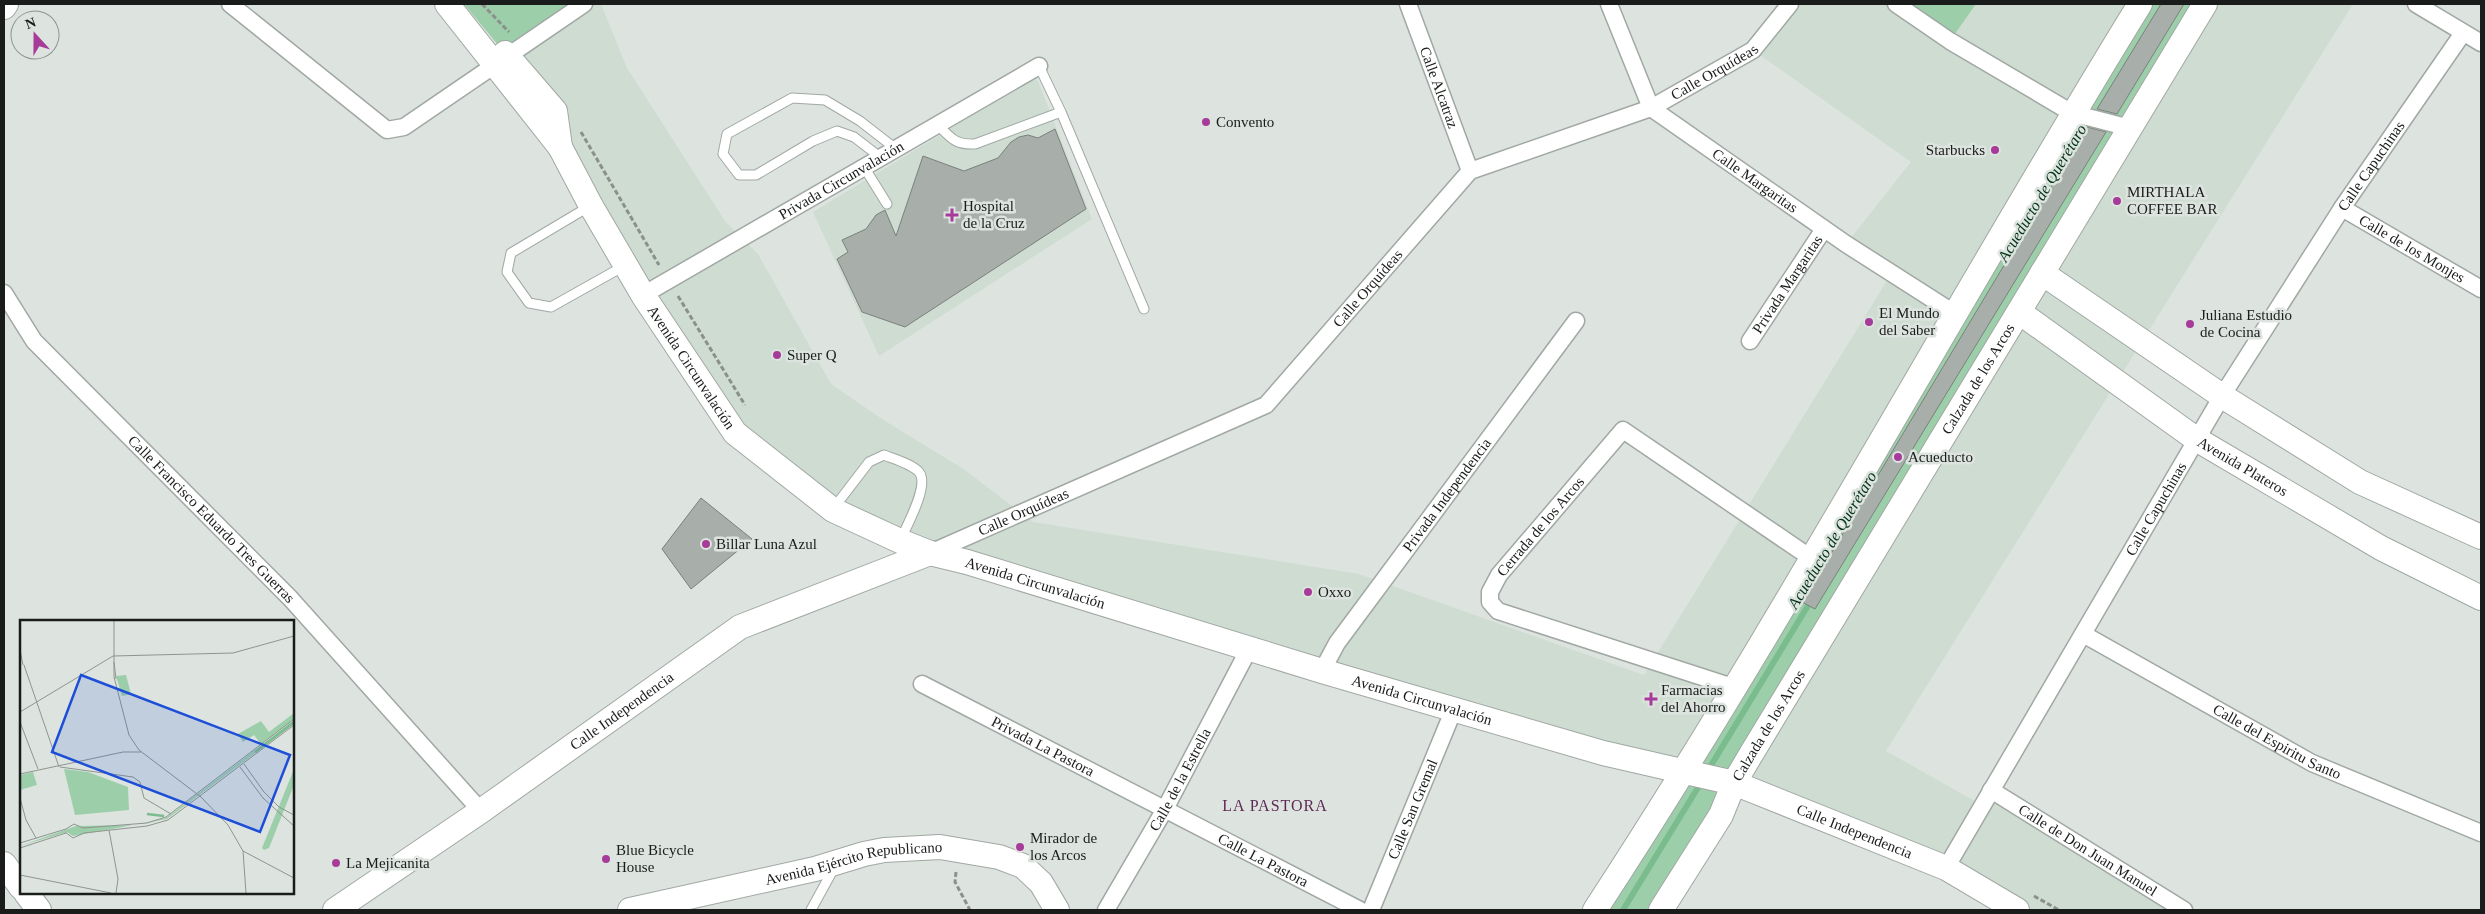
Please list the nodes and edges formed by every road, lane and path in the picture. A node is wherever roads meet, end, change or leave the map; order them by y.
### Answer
1 (230, 4) edge
2 (447, 4) edge
3 (464, 4) edge
4 (482, 4) edge
5 (584, 4) edge
6 (1408, 4) edge
7 (1609, 4) edge
8 (1790, 4) edge
9 (1896, 4) edge
10 (2140, 4) edge
11 (2205, 4) edge
12 (2416, 4) edge
13 (2463, 32) junction
14 (2481, 43) edge
15 (508, 56) junction
16 (1039, 66) joint
17 (1651, 108) junction
18 (1061, 112) junction
19 (2072, 113) junction
20 (938, 125) junction
21 (2130, 128) junction
22 (580, 131) dead end
23 (896, 149) junction
24 (880, 158) junction
25 (864, 167) junction
26 (1470, 171) junction
27 (887, 204) dead end
28 (591, 206) junction
29 (2342, 208) junction
30 (1824, 229) junction
31 (626, 265) junction
32 (2042, 273) junction
33 (668, 280) junction
34 (2481, 289) edge
35 (4, 293) edge
36 (644, 295) junction
37 (1144, 309) dead end
38 (2018, 312) junction
39 (1954, 313) junction
40 (1576, 322) dead end
41 (1750, 341) dead end
42 (2222, 396) junction
43 (748, 410) dead end
44 (2196, 438) junction
45 (833, 510) junction
46 (2481, 537) edge
47 (900, 541) junction
48 (930, 553) junction
49 (1811, 558) junction
50 (2481, 598) edge
51 (2083, 634) junction
52 (1250, 647) junction
53 (1322, 671) junction
54 (922, 684) dead end
55 (1733, 687) junction
56 (1454, 709) junction
57 (1679, 780) junction
58 (1734, 783) junction
59 (1991, 790) junction
60 (1165, 809) junction
61 (481, 811) junction
62 (2481, 832) edge
63 (838, 861) junction
64 (4, 864) edge
65 (1946, 868) junction
66 (955, 882) dead end
67 (20, 885) edge
68 (27, 894) edge
69 (39, 910) edge
70 (335, 910) edge
71 (630, 910) edge
72 (812, 910) edge
73 (970, 910) edge
74 (1057, 910) edge
75 (1106, 910) edge
76 (1360, 910) edge
77 (1371, 910) edge
78 (1595, 910) edge
79 (1661, 910) edge
80 (2017, 910) edge
81 (2184, 910) edge

1 - 15 street
2 - 15 street, Avenida Circunvalación
3 - 15 street, Avenida Circunvalación
4 - 15 path
5 - 15 street
6 - 26 street, Calle Alcatraz
7 - 17 street
8 - 17 street, Calle Orquídeas
9 - 19 street
10 - 19 street
11 - 21 street, Calzada de los Arcos
12 - 13 street
13 - 14 street
13 - 29 street, Calle Capuchinas
15 - 28 street, Avenida Circunvalación
16 - 18 lane
16 - 20 street, Privada Circunvalación
17 - 26 street, Calle Orquídeas
17 - 30 street, Calle Margaritas
18 - 20 lane
18 - 37 lane
19 - 21 street
19 - 39 street
20 - 23 street, Privada Circunvalación
21 - 32 street, Calzada de los Arcos
22 - 33 path
23 - 24 street, Privada Circunvalación
23 - 24 lane
24 - 25 street, Privada Circunvalación
25 - 27 lane
25 - 33 street, Privada Circunvalación
26 - 48 street, Calle Orquídeas
28 - 31 street, Avenida Circunvalación
28 - 31 lane
29 - 34 street, Calle de los Monjes
29 - 42 street, Calle Capuchinas
30 - 39 street, Calle Margaritas
30 - 41 street, Privada Margaritas
31 - 36 street, Avenida Circunvalación
32 - 38 street, Calzada de los Arcos
32 - 42 street
33 - 36 street, Privada Circunvalación
33 - 43 path
35 - 61 street, Calle Francisco Eduardo Tres Guerras
36 - 45 street, Avenida Circunvalación
38 - 44 street, Avenida Plateros
38 - 58 street, Calzada de los Arcos
39 - 49 street
40 - 53 street, Privada Independencia
42 - 44 street, Calle Capuchinas
42 - 46 street
44 - 50 street, Avenida Plateros
44 - 51 street, Calle Capuchinas
45 - 47 street, Avenida Circunvalación
45 - 47 lane
47 - 48 street, Avenida Circunvalación
48 - 52 street, Avenida Circunvalación
48 - 61 street, Calle Independencia
49 - 55 street
49 - 55 street, Cerrada de los Arcos
51 - 59 street, Calle Capuchinas
51 - 62 street, Calle del Espiritu Santo
52 - 53 street, Avenida Circunvalación
52 - 60 street, Calle de la Estrella
53 - 56 street, Avenida Circunvalación
54 - 60 street, Privada La Pastora
55 - 57 street
56 - 57 street, Avenida Circunvalación
56 - 77 street, Calle San Gremal
57 - 58 street, Calle Independencia
57 - 78 street
58 - 65 street, Calle Independencia
58 - 79 street, Calzada de los Arcos
59 - 65 street, Calle Capuchinas
59 - 81 street, Calle de Don Juan Manuel
60 - 75 street, Calle de la Estrella
60 - 76 street, Calle La Pastora
61 - 70 street, Calle Independencia
63 - 71 street, Avenida Ejército Republicano
63 - 72 lane
63 - 74 street, Avenida Ejército Republicano
64 - 67 street
65 - 80 street, Calle Independencia
66 - 73 path
68 - 69 street

